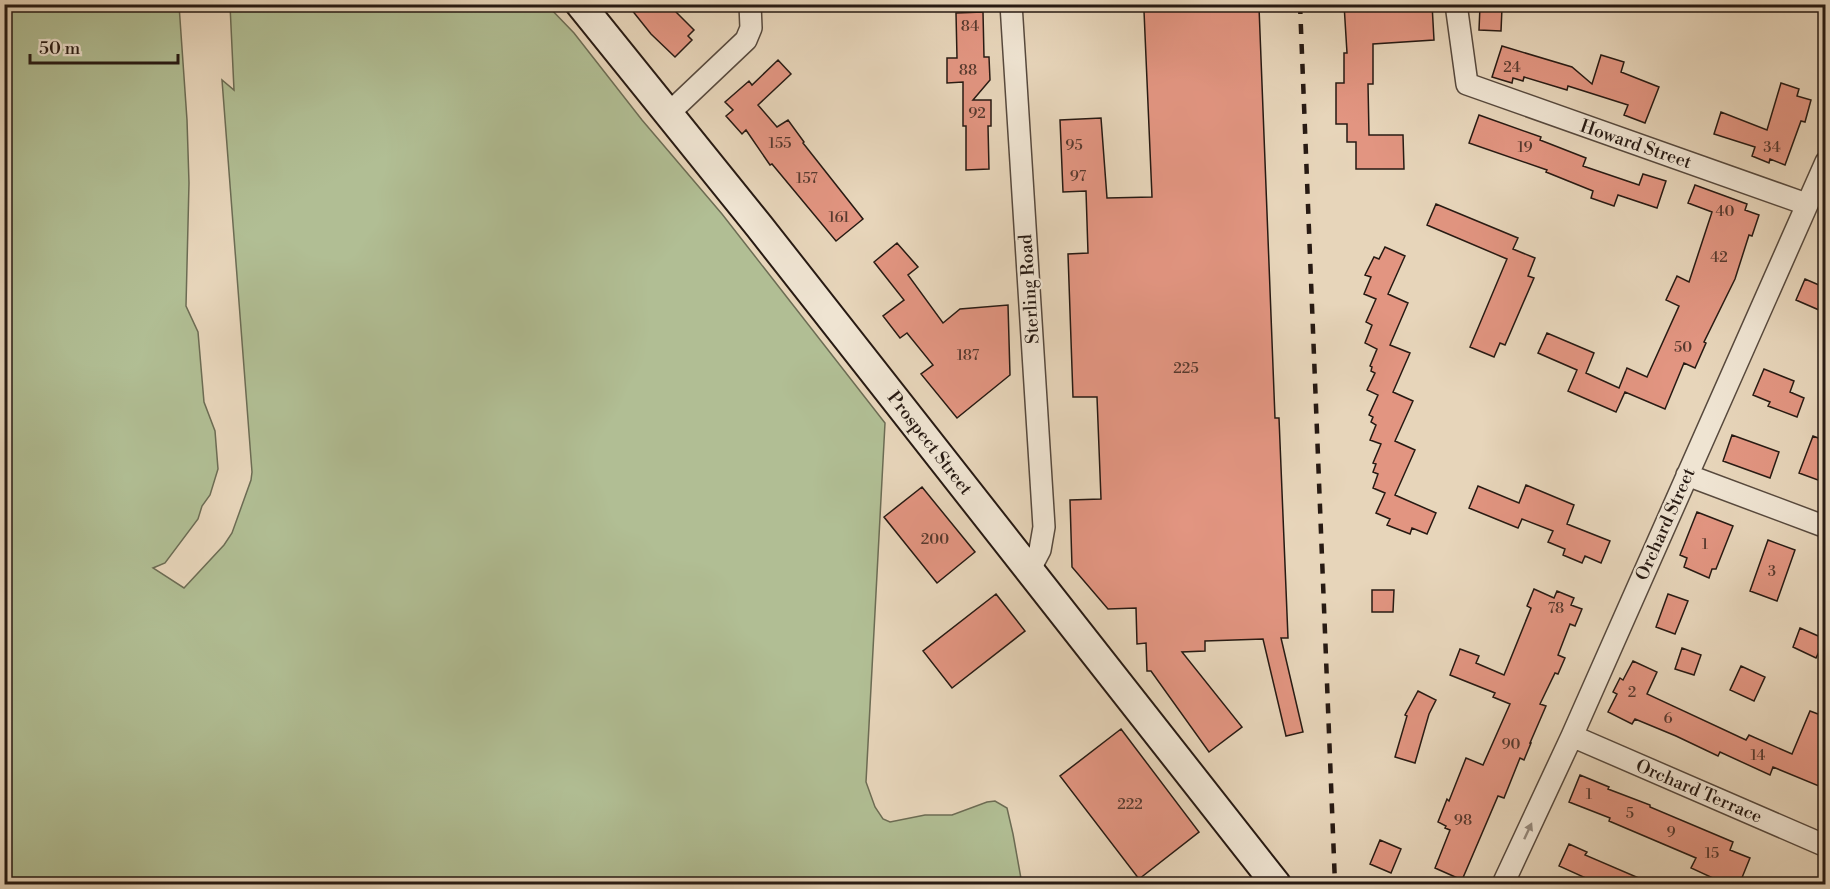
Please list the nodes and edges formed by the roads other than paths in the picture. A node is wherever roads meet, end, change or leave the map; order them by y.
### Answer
1 (580, 4) edge
2 (750, 4) edge
3 (1011, 4) edge
4 (1456, 4) edge
5 (668, 114) junction
6 (1826, 162) edge
7 (1806, 204) junction
8 (1687, 476) junction
9 (1826, 527) edge
10 (1029, 571) junction
11 (1572, 736) junction
12 (1826, 846) edge
13 (1276, 885) edge
14 (1503, 885) edge

1 - 5 main road, Prospect Street
2 - 5 street
3 - 10 street, Sterling Road
4 - 7 street, Howard Street
5 - 10 main road, Prospect Street
6 - 7 street, Orchard Street
7 - 8 street, Orchard Street
8 - 9 street
8 - 11 street, Orchard Street
10 - 13 main road, Prospect Street
11 - 12 street, Orchard Terrace
14 -> 11 street, Orchard Street

